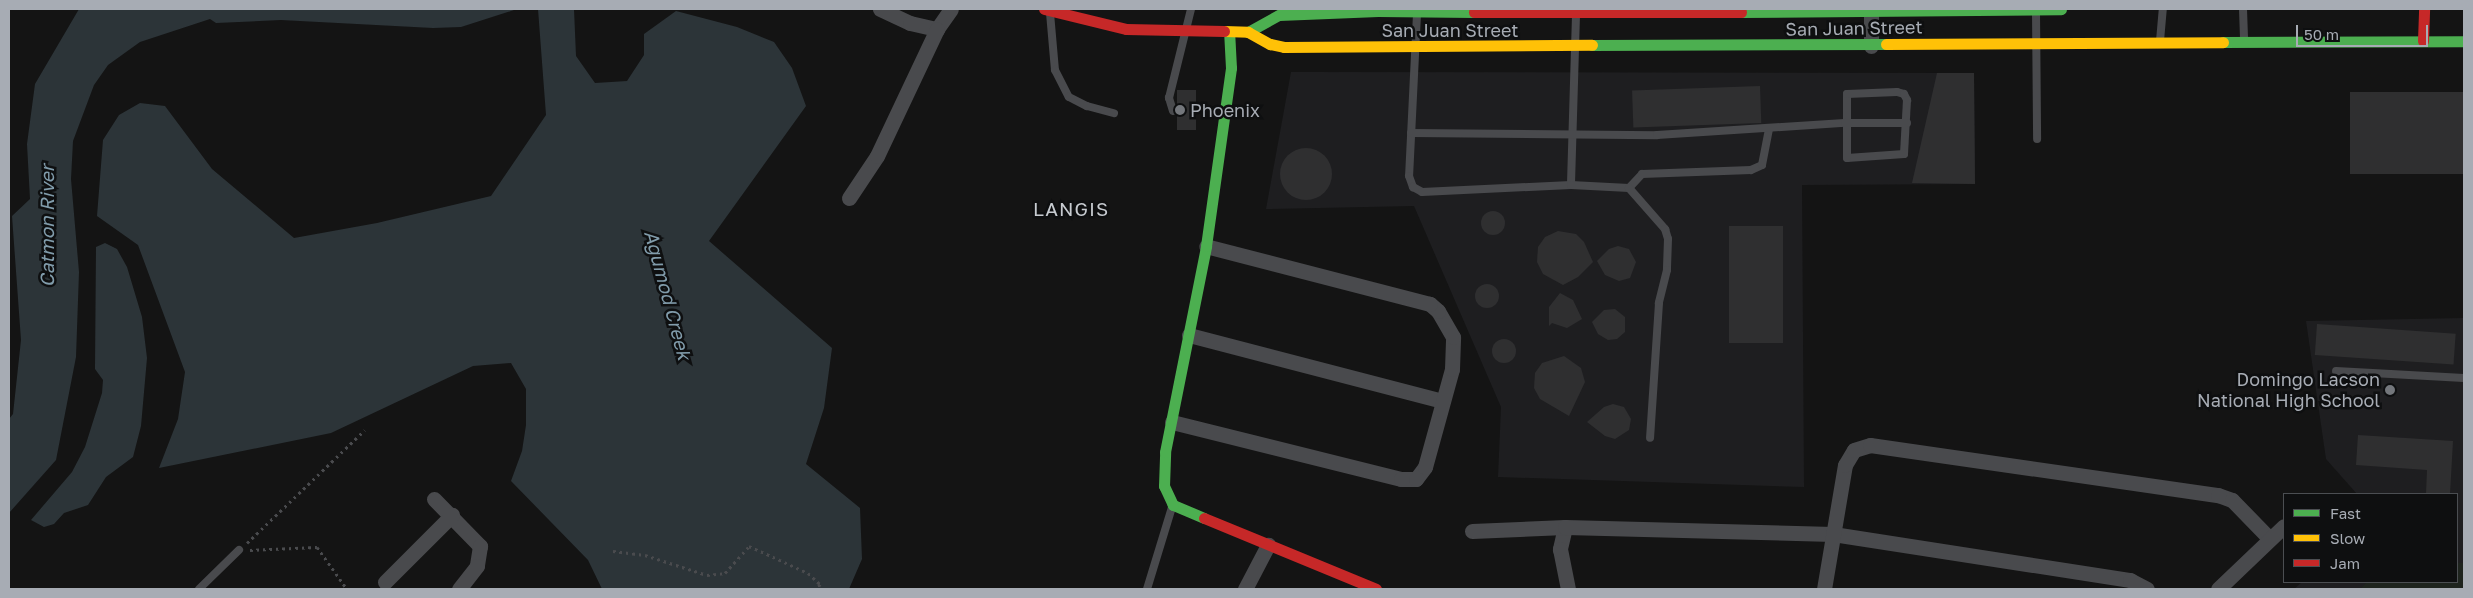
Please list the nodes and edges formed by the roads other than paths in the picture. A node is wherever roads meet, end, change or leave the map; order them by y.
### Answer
1 (880, 9) edge
2 (950, 9) edge
3 (1191, 9) edge
4 (2061, 9) edge
5 (2163, 9) edge
6 (2243, 9) edge
7 (2424, 9) edge
8 (1047, 10) edge
9 (1378, 10) edge
10 (1439, 10) edge
11 (1871, 10) edge
12 (2036, 10) edge
13 (1291, 11) edge
14 (1417, 11) junction
15 (1547, 11) edge
16 (1576, 14) junction
17 (937, 29) junction
18 (1185, 32) junction
19 (1248, 32) junction
20 (1229, 33) junction
21 (2244, 40) junction
22 (2160, 41) junction
23 (2423, 41) junction
24 (2464, 41) edge
25 (2036, 44) junction
26 (1871, 46) junction
27 (1416, 48) junction
28 (1575, 48) junction
29 (1173, 111) dead end
30 (1114, 113) dead end
31 (1845, 123) junction
32 (1907, 123) junction
33 (1769, 129) junction
34 (1411, 133) junction
35 (1572, 135) junction
36 (2037, 139) dead end
37 (1571, 185) junction
38 (1629, 188) junction
39 (849, 198) dead end
40 (1206, 246) junction
41 (1189, 335) junction
42 (2336, 371) dead end
43 (2464, 378) edge
44 (1443, 401) junction
45 (1172, 422) junction
46 (1650, 438) dead end
47 (434, 499) dead end
48 (1173, 505) junction
49 (452, 515) junction
50 (1565, 527) junction
51 (2283, 527) edge
52 (1472, 530) dead end
53 (1833, 534) junction
54 (2270, 539) junction
55 (1268, 545) junction
56 (239, 550) road end
57 (385, 582) dead end
58 (199, 589) edge
59 (459, 589) edge
60 (1147, 589) edge
61 (1246, 589) edge
62 (1376, 589) edge
63 (1568, 589) edge
64 (1824, 589) edge
65 (2147, 589) edge
66 (2218, 589) edge

1 - 17 street
2 - 17 street
3 - 18 lane
4 - 12 main road, San Juan Street
5 - 22 lane
6 - 21 lane
7 - 23 main road
8 - 18 main road, San Juan Street
8 - 30 lane
9 - 13 main road, San Juan Street
9 - 14 main road, San Juan Street
10 - 14 main road, San Juan Street
10 - 15 main road, San Juan Street
11 - 12 main road, San Juan Street
11 - 16 main road, San Juan Street
11 - 26 street
12 - 25 lane
13 - 19 main road, San Juan Street
14 - 27 lane
15 - 16 main road, San Juan Street
16 - 28 lane
17 - 39 street
18 - 20 main road, San Juan Street
18 - 29 lane
19 - 20 main road, San Juan Street
19 - 27 main road, San Juan Street
20 - 40 main road
21 - 22 main road, San Juan Street
21 - 23 main road, San Juan Street
22 - 25 main road, San Juan Street
23 - 24 main road, San Juan Street
25 - 26 main road, San Juan Street
25 - 36 lane
26 - 28 main road, San Juan Street
27 - 28 main road, San Juan Street
27 - 34 lane
28 - 35 lane
31 - 32 lane
31 - 32 lane
31 - 32 lane
31 - 33 lane
33 - 35 lane
33 - 38 lane
34 - 35 lane
34 - 37 lane
35 - 37 lane
37 - 38 lane
38 - 46 lane
40 - 41 main road
40 - 44 street
41 - 44 street
41 - 45 main road
42 - 43 lane
44 - 45 street
45 - 48 main road
47 - 49 street
48 - 55 main road
48 - 60 lane
49 - 57 street
49 - 59 street
50 - 52 street
50 - 53 street
50 - 63 street
51 - 54 street
53 - 54 street
53 - 64 street
53 - 65 street
54 - 66 street
55 - 61 street
55 - 62 main road
56 - 58 lane

